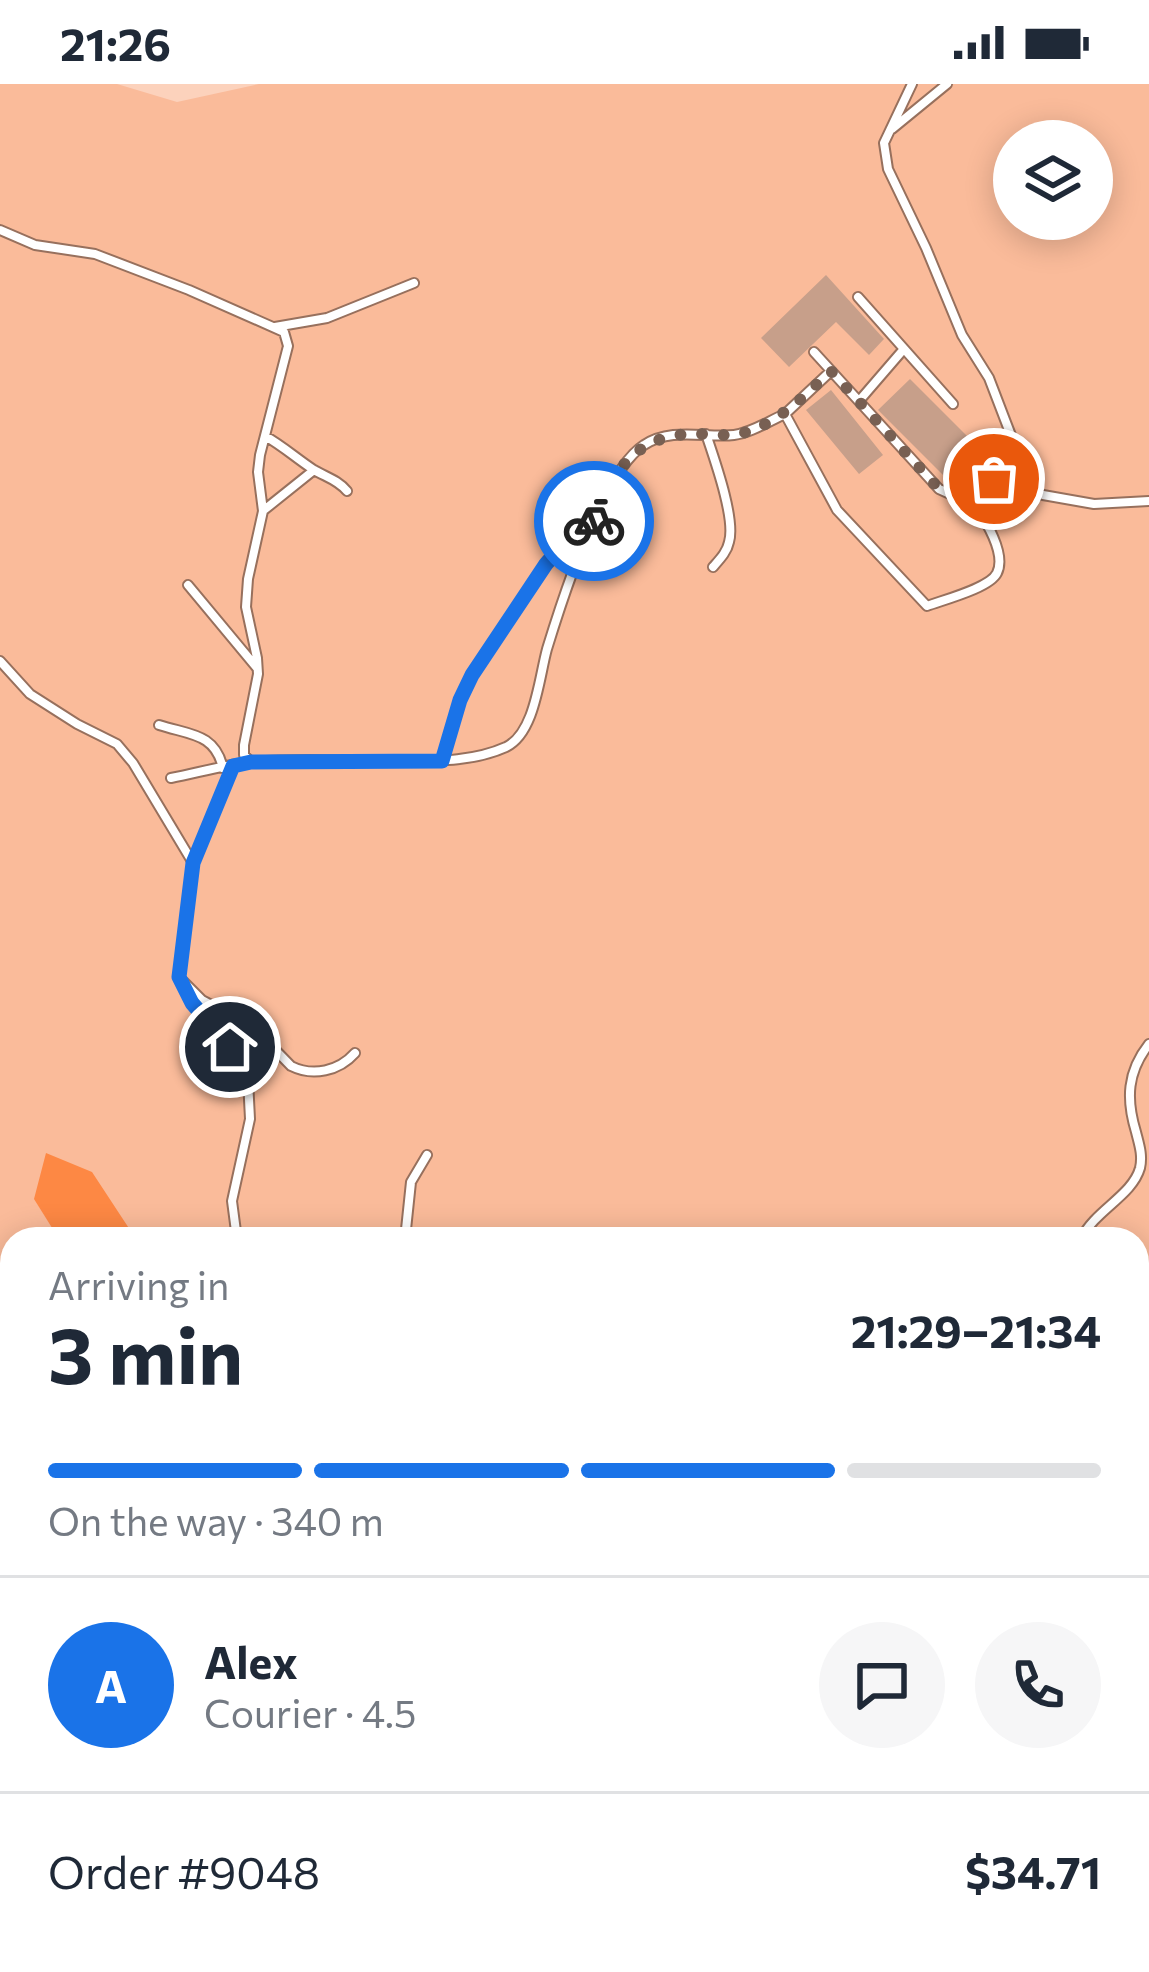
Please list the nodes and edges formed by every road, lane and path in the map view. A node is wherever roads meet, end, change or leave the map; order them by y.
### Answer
1 (912, 84) edge
2 (947, 84) edge
3 (890, 131) junction
4 (0, 230) edge
5 (414, 283) dead end
6 (858, 297) dead end
7 (273, 327) junction
8 (903, 350) junction
9 (814, 352) dead end
10 (831, 371) junction
11 (859, 401) junction
12 (952, 404) dead end
13 (784, 414) junction
14 (706, 434) junction
15 (265, 436) junction
16 (314, 470) junction
17 (1018, 486) junction
18 (347, 490) dead end
19 (968, 494) junction
20 (1149, 502) edge
21 (262, 511) junction
22 (585, 543) junction
23 (713, 567) dead end
24 (188, 585) dead end
25 (0, 661) edge
26 (258, 669) junction
27 (159, 725) dead end
28 (442, 761) junction
29 (251, 762) junction
30 (228, 767) junction
31 (170, 778) dead end
32 (193, 863) junction
33 (179, 977) junction
34 (1149, 1044) edge
35 (355, 1053) dead end
36 (428, 1155) dead end
37 (235, 1227) edge
38 (406, 1227) edge
39 (1088, 1227) edge

1 - 3 lane
2 - 3 lane
3 - 17 lane
4 - 7 lane
5 - 7 lane
6 - 8 lane
7 - 15 lane
8 - 11 lane
8 - 12 lane
9 - 10 lane
10 - 11 lane
10 - 13 lane
11 - 19 lane
13 - 14 lane
13 - 19 lane
14 - 22 lane
14 - 23 lane
15 - 16 lane
15 - 21 lane
16 - 18 lane
16 - 21 lane
17 - 19 lane
17 - 20 lane
21 - 26 lane
22 - 28 lane
22 - 28 lane
24 - 26 lane
25 - 32 lane
26 - 29 lane
27 - 30 lane
28 - 29 lane
29 - 30 lane
30 - 31 lane
30 - 32 lane
32 - 33 lane
33 - 35 lane
33 - 37 lane
34 - 39 lane
36 - 38 lane

